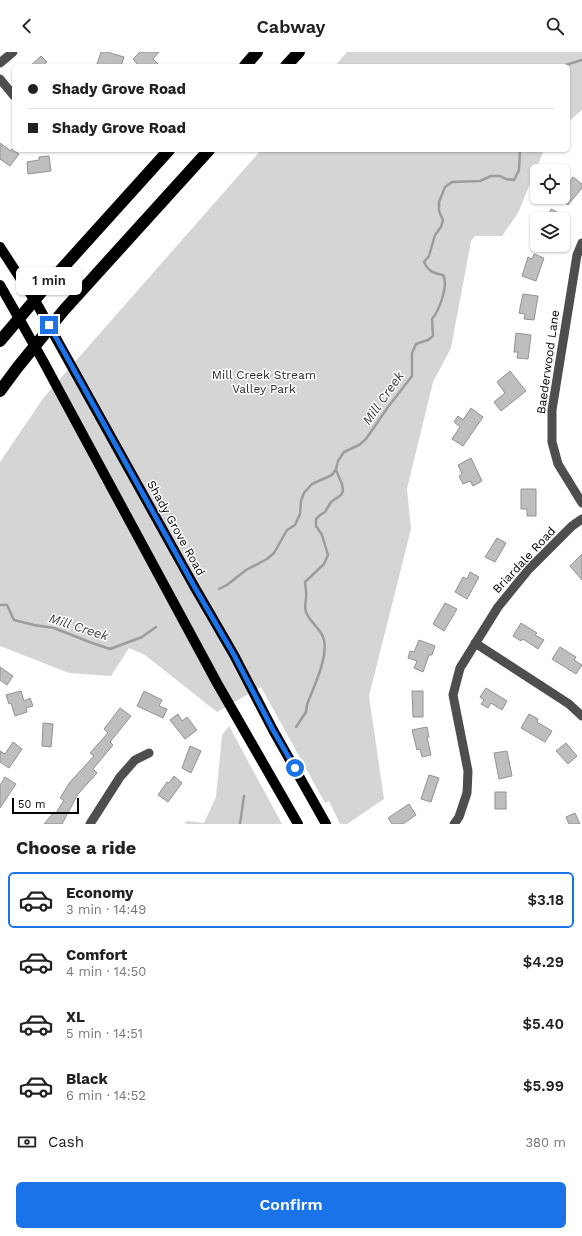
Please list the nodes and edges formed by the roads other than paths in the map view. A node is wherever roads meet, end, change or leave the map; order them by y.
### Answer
1 (13, 52) edge
2 (257, 52) edge
3 (299, 52) edge
4 (0, 63) edge
5 (247, 64) edge
6 (288, 64) edge
7 (0, 79) edge
8 (12, 94) edge
9 (167, 152) edge
10 (207, 152) edge
11 (582, 243) edge
12 (0, 246) edge
13 (0, 285) edge
14 (0, 341) edge
15 (0, 391) edge
16 (582, 503) edge
17 (582, 519) edge
18 (475, 643) junction
19 (582, 716) edge
20 (149, 752) dead end
21 (90, 824) edge
22 (298, 824) edge
23 (326, 824) edge
24 (454, 824) edge

1 - 4 street
2 - 5 highway
3 - 6 highway
7 - 8 street
9 - 14 highway
10 - 15 highway
11 - 16 street, Baederwood Lane
12 - 23 main road, Shady Grove Road
13 - 22 main road
17 - 18 street, Briardale Road
18 - 19 street
18 - 24 street, Briardale Road
20 - 21 street

